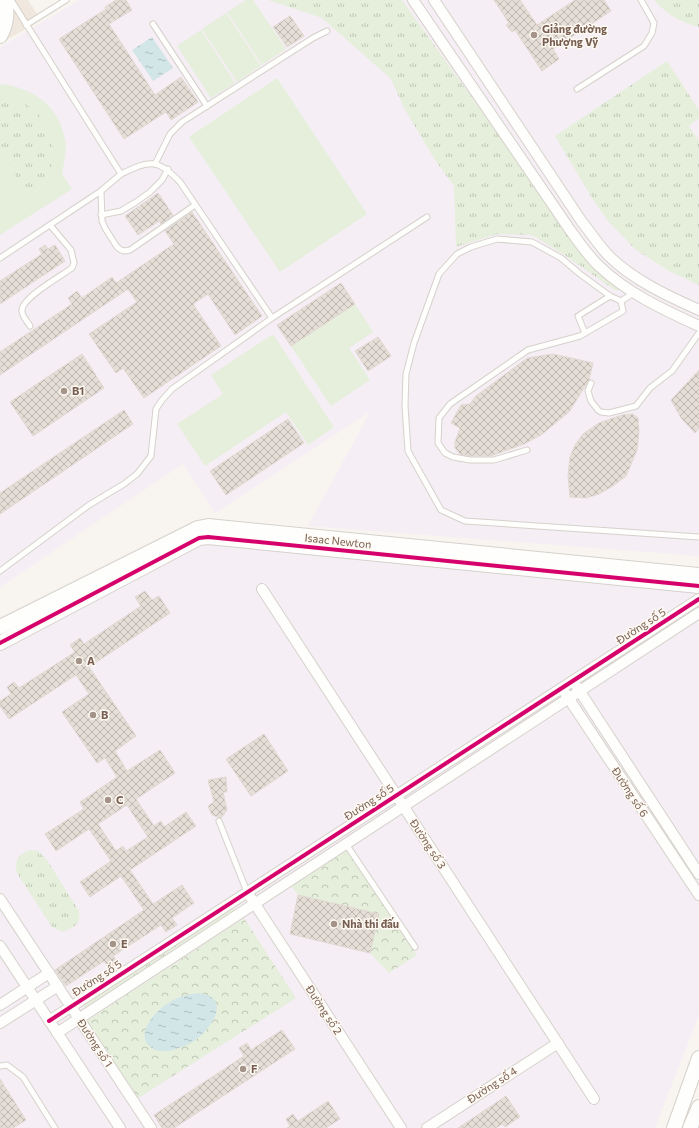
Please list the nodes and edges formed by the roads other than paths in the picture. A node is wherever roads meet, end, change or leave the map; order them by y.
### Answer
1 (6, 0) edge
2 (11, 0) edge
3 (66, 0) edge
4 (413, 0) edge
5 (434, 0) edge
6 (641, 0) edge
7 (26, 24) junction
8 (153, 24) dead end
9 (327, 31) dead end
10 (0, 36) edge
11 (577, 89) dead end
12 (207, 106) junction
13 (155, 164) junction
14 (168, 169) junction
15 (121, 174) junction
16 (101, 191) junction
17 (195, 205) junction
18 (102, 215) junction
19 (427, 217) dead end
20 (50, 225) junction
21 (0, 258) edge
22 (634, 294) junction
23 (610, 296) junction
24 (621, 301) junction
25 (699, 310) edge
26 (272, 318) junction
27 (30, 326) dead end
28 (699, 326) edge
29 (699, 332) edge
30 (585, 333) junction
31 (591, 383) dead end
32 (527, 450) dead end
33 (699, 537) edge
34 (0, 571) edge
35 (699, 575) edge
36 (699, 586) edge
37 (262, 589) dead end
38 (699, 599) edge
39 (699, 613) edge
40 (0, 627) edge
41 (0, 643) edge
42 (573, 681) junction
43 (562, 688) junction
44 (580, 691) junction
45 (569, 698) junction
46 (396, 795) junction
47 (404, 806) junction
48 (219, 821) dead end
49 (346, 844) junction
50 (699, 874) edge
51 (247, 892) junction
52 (699, 895) edge
53 (0, 898) edge
54 (255, 904) junction
55 (0, 946) edge
56 (416, 948) dead end
57 (49, 973) junction
58 (58, 986) junction
59 (27, 987) junction
60 (35, 1000) junction
61 (0, 1006) edge
62 (71, 1006) junction
63 (79, 1018) junction
64 (49, 1020) junction
65 (0, 1022) edge
66 (57, 1033) junction
67 (558, 1043) junction
68 (699, 1058) edge
69 (0, 1066) edge
70 (594, 1099) dead end
71 (699, 1107) edge
72 (55, 1128) edge
73 (120, 1128) edge
74 (151, 1128) edge
75 (401, 1128) edge
76 (427, 1128) edge
77 (674, 1128) edge
78 (690, 1128) edge

1 - 10 street
2 - 7 lane
3 - 7 lane
4 - 22 street
5 - 25 street
6 - 11 lane
7 - 15 lane
8 - 12 lane
9 - 12 lane
12 - 13 lane
13 - 14 lane
13 - 15 lane
14 - 17 lane
14 - 18 lane
15 - 16 lane
16 - 18 lane
16 - 20 lane
17 - 18 lane
17 - 26 lane
19 - 26 lane
20 - 21 lane
20 - 27 lane
22 - 24 lane
22 - 28 street
23 - 24 lane
23 - 30 lane
23 - 33 lane
24 - 30 lane
26 - 34 lane
29 - 31 lane
30 - 32 lane
35 - 40 street, Isaac Newton
36 - 41 street, Isaac Newton
37 - 46 street, Đường số 3
38 - 42 street, Đường số 5
39 - 44 street, Đường số 5
42 - 43 street, Đường số 5
42 - 44 street, Đường số 6
43 - 45 street, Đường số 6
43 - 46 street, Đường số 5
44 - 45 street, Đường số 5
44 - 50 street, Đường số 6
45 - 47 street, Đường số 5
45 - 52 street, Đường số 6
46 - 47 street, Đường số 3
46 - 51 street, Đường số 5
47 - 49 street, Đường số 5
47 - 67 street, Đường số 3
48 - 51 lane
49 - 54 street, Đường số 5
49 - 56 lane
51 - 54 street, Đường số 2
51 - 62 street, Đường số 5
53 - 57 street, Đường số 1
54 - 63 street, Đường số 5
54 - 75 street, Đường số 2
55 - 59 street
57 - 58 street, Đường số 1
57 - 59 street
58 - 60 street
58 - 62 street, Đường số 1
59 - 60 street
59 - 61 street
60 - 64 street
60 - 65 street
62 - 63 street, Đường số 1
62 - 64 street, Đường số 5
63 - 66 street, Đường số 5
63 - 74 street, Đường số 1
64 - 66 street
66 - 73 street
67 - 70 street, Đường số 3
67 - 76 street, Đường số 4
68 - 77 street
69 - 72 lane
71 - 78 street

